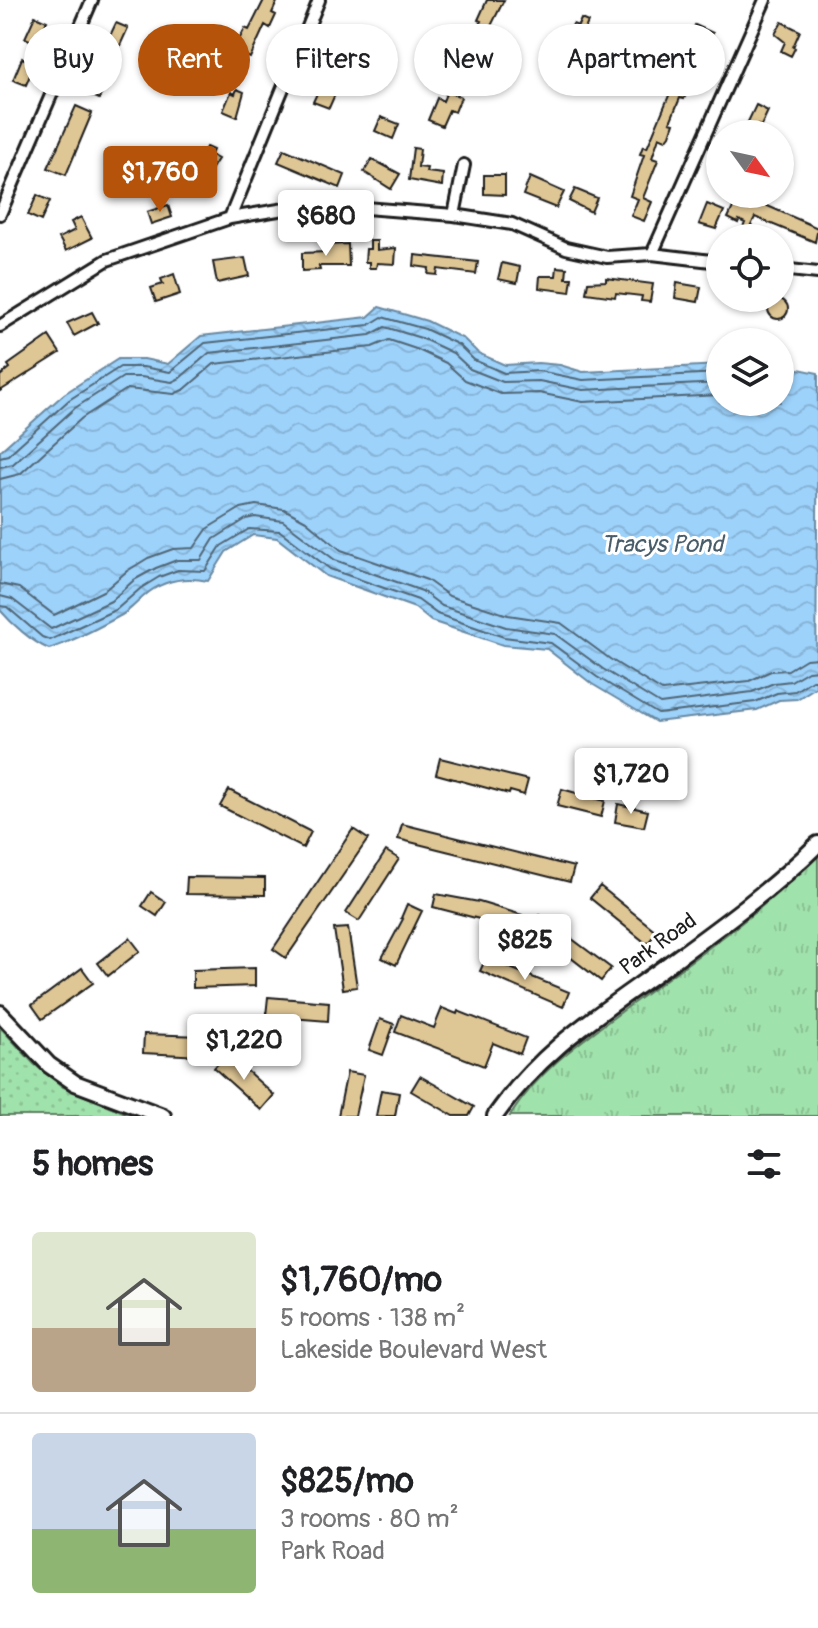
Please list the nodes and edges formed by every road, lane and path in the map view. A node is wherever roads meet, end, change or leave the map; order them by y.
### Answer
1 (92, 0) edge
2 (319, 0) edge
3 (765, 0) edge
4 (464, 165) dead end
5 (0, 178) edge
6 (13, 183) junction
7 (0, 214) edge
8 (454, 215) junction
9 (230, 218) junction
10 (652, 254) junction
11 (706, 260) edge
12 (794, 270) edge
13 (818, 273) edge
14 (0, 326) edge
15 (818, 844) edge
16 (0, 1013) edge
17 (163, 1116) edge
18 (495, 1116) edge

1 - 6 street
2 - 9 street
3 - 10 street
4 - 8 street
5 - 6 street
6 - 7 street
8 - 9 street
8 - 10 street
9 - 14 street
10 - 11 street
12 - 13 street
15 - 18 main road, Park Road
16 - 17 main road

